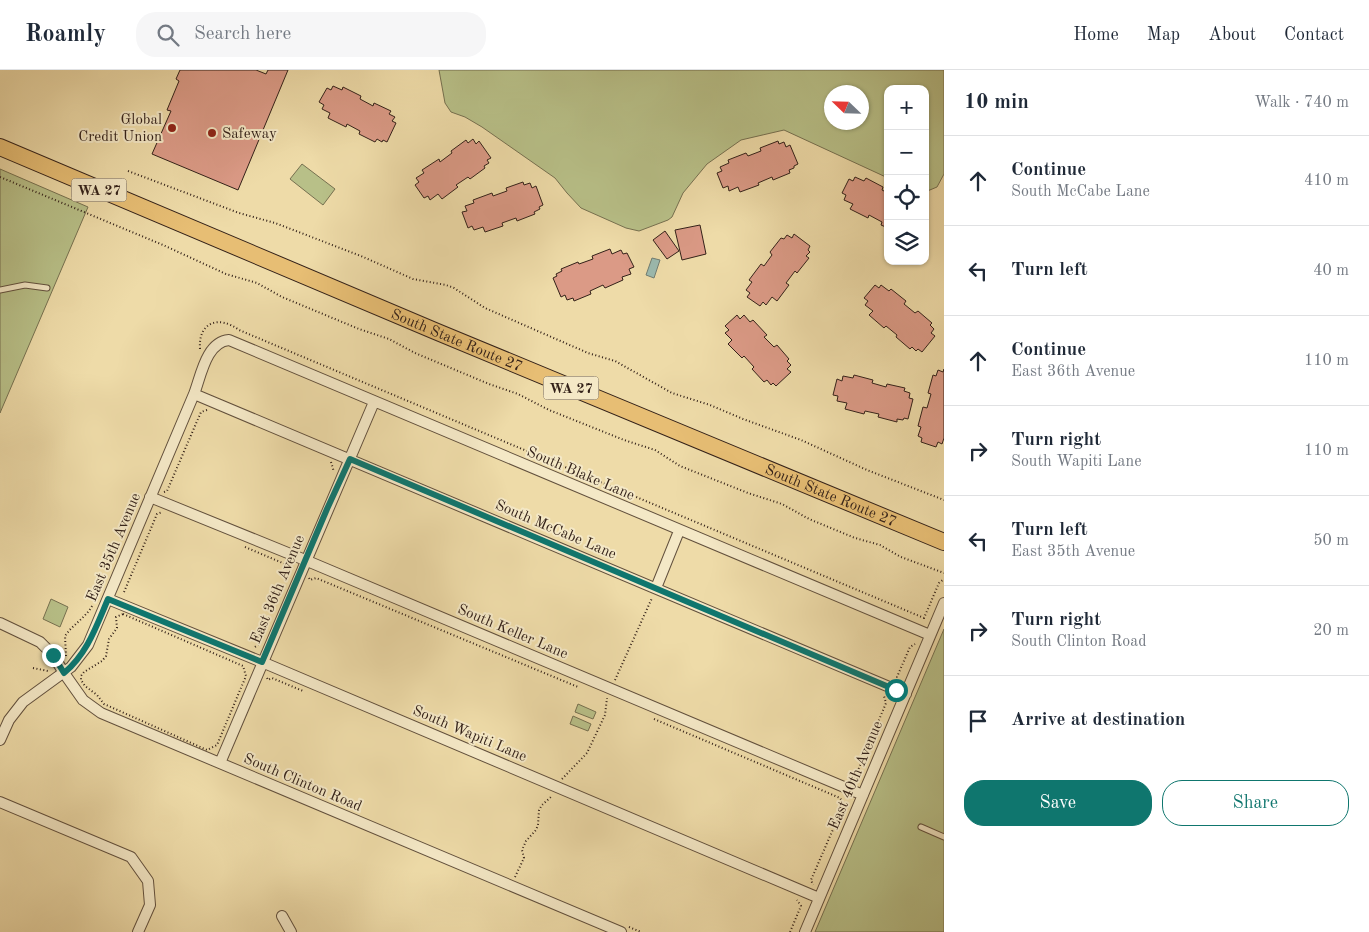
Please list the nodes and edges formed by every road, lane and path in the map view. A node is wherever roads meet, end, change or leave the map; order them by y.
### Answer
1 (0, 147) edge
2 (128, 171) dead end
3 (0, 177) edge
4 (46, 288) dead end
5 (0, 290) edge
6 (221, 340) joint
7 (199, 354) dead end
8 (194, 394) junction
9 (374, 402) junction
10 (214, 413) dead end
11 (350, 459) junction
12 (330, 462) dead end
13 (334, 471) dead end
14 (163, 492) dead end
15 (150, 497) junction
16 (944, 500) edge
17 (162, 512) dead end
18 (679, 531) junction
19 (944, 542) edge
20 (241, 546) dead end
21 (305, 560) junction
22 (944, 573) edge
23 (289, 576) dead end
24 (309, 576) dead end
25 (944, 579) edge
26 (656, 588) junction
27 (124, 592) dead end
28 (108, 599) junction
29 (944, 603) edge
30 (94, 604) dead end
31 (116, 617) joint
32 (0, 623) edge
33 (930, 636) junction
34 (263, 637) dead end
35 (915, 644) dead end
36 (255, 647) dead end
37 (66, 656) dead end
38 (262, 662) junction
39 (33, 668) dead end
40 (49, 672) dead end
41 (64, 673) junction
42 (899, 683) dead end
43 (580, 688) dead end
44 (611, 689) junction
45 (906, 694) junction
46 (884, 695) dead end
47 (652, 718) dead end
48 (0, 740) edge
49 (220, 763) junction
50 (855, 784) dead end
51 (863, 795) junction
52 (0, 802) edge
53 (921, 827) dead end
54 (944, 837) edge
55 (813, 885) dead end
56 (819, 898) junction
57 (282, 916) dead end
58 (138, 932) edge
59 (291, 932) edge
60 (621, 932) edge
61 (805, 932) edge

1 - 19 main road, South State Route 27 / WA 27
2 - 16 path
3 - 22 path
4 - 5 lane
6 - 8 street, East 35th Avenue
6 - 9 street, South Blake Lane
7 - 25 path
8 - 11 street, South McCabe Lane
8 - 15 street, East 35th Avenue
9 - 11 street, East 36th Avenue
9 - 18 street, South Blake Lane
10 - 14 path
11 - 21 street, East 36th Avenue
11 - 26 street, South McCabe Lane
12 - 13 path
15 - 21 street, South Keller Lane
15 - 28 street, East 35th Avenue
17 - 27 path
18 - 26 street
18 - 33 street, South Blake Lane
20 - 23 path
21 - 38 street, East 36th Avenue
21 - 44 street, South Keller Lane
24 - 43 path
26 - 44 path
26 - 45 street, South McCabe Lane
28 - 38 street, South Wapiti Lane
28 - 41 street, East 35th Avenue
29 - 33 street, East 40th Avenue
30 - 37 path
31 - 31 path
32 - 41 street, South Clinton Road
33 - 45 street, East 40th Avenue
34 - 36 path
35 - 42 path
38 - 49 street, East 36th Avenue
38 - 56 street, South Wapiti Lane
39 - 40 path
41 - 48 street, East 35th Avenue
41 - 49 street, South Clinton Road
44 - 51 street, South Keller Lane
45 - 51 street, East 40th Avenue
46 - 50 path
47 - 55 path
49 - 60 street, South Clinton Road
51 - 56 street, East 40th Avenue
52 - 58 street
53 - 54 lane
56 - 61 street, East 40th Avenue
57 - 59 street

